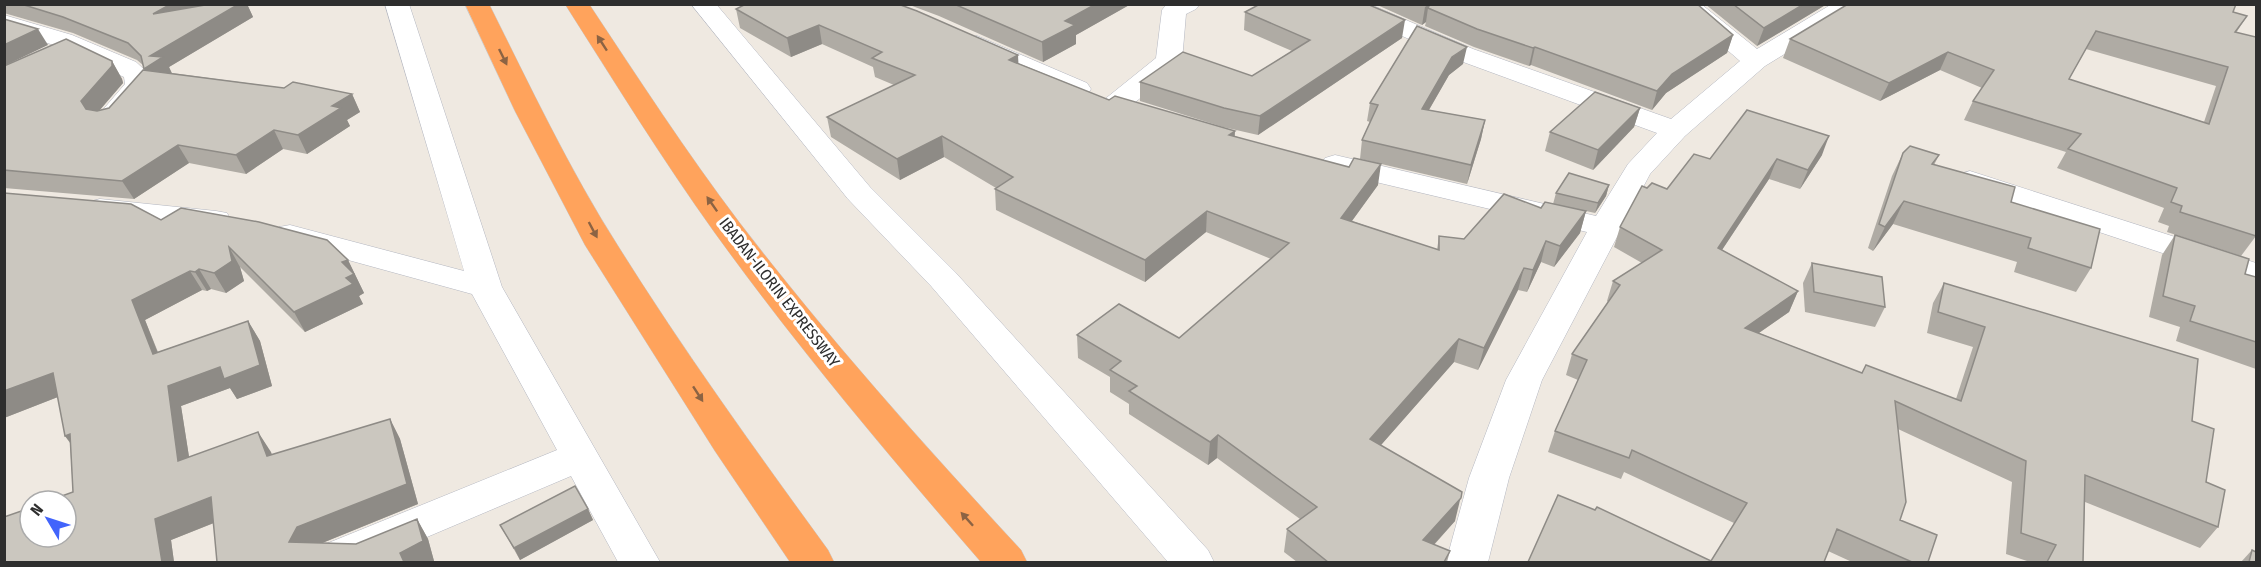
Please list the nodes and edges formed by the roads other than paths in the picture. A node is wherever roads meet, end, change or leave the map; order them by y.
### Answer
1 (12, 4) edge
2 (397, 4) edge
3 (477, 4) edge
4 (577, 4) edge
5 (703, 4) edge
6 (1188, 4) edge
7 (1348, 4) edge
8 (1686, 4) edge
9 (1850, 4) edge
10 (4, 8) edge
11 (4, 22) edge
12 (950, 32) edge
13 (72, 46) junction
14 (43, 60) edge
15 (1756, 61) junction
16 (1115, 105) junction
17 (1148, 115) edge
18 (108, 119) edge
19 (1675, 130) junction
20 (1306, 157) edge
21 (1943, 171) edge
22 (75, 205) edge
23 (1605, 227) junction
24 (2256, 274) edge
25 (485, 287) junction
26 (578, 457) junction
27 (326, 562) edge
28 (639, 562) edge
29 (813, 562) edge
30 (1006, 562) edge
31 (1193, 562) edge
32 (1467, 562) edge

1 - 10 street
2 - 25 street
3 -> 29 highway
30 -> 4 highway, IBADAN-ILORIN EXPRESSWAY
5 - 31 street
6 - 16 street
7 - 19 street
8 - 15 street
9 - 15 street
11 - 13 street
12 - 16 street
13 - 14 street
13 - 18 street
15 - 19 street
16 - 17 street
19 - 23 street
20 - 23 street
21 - 24 street
22 - 25 street
23 - 32 street
25 - 26 street
26 - 27 street
26 - 28 street

